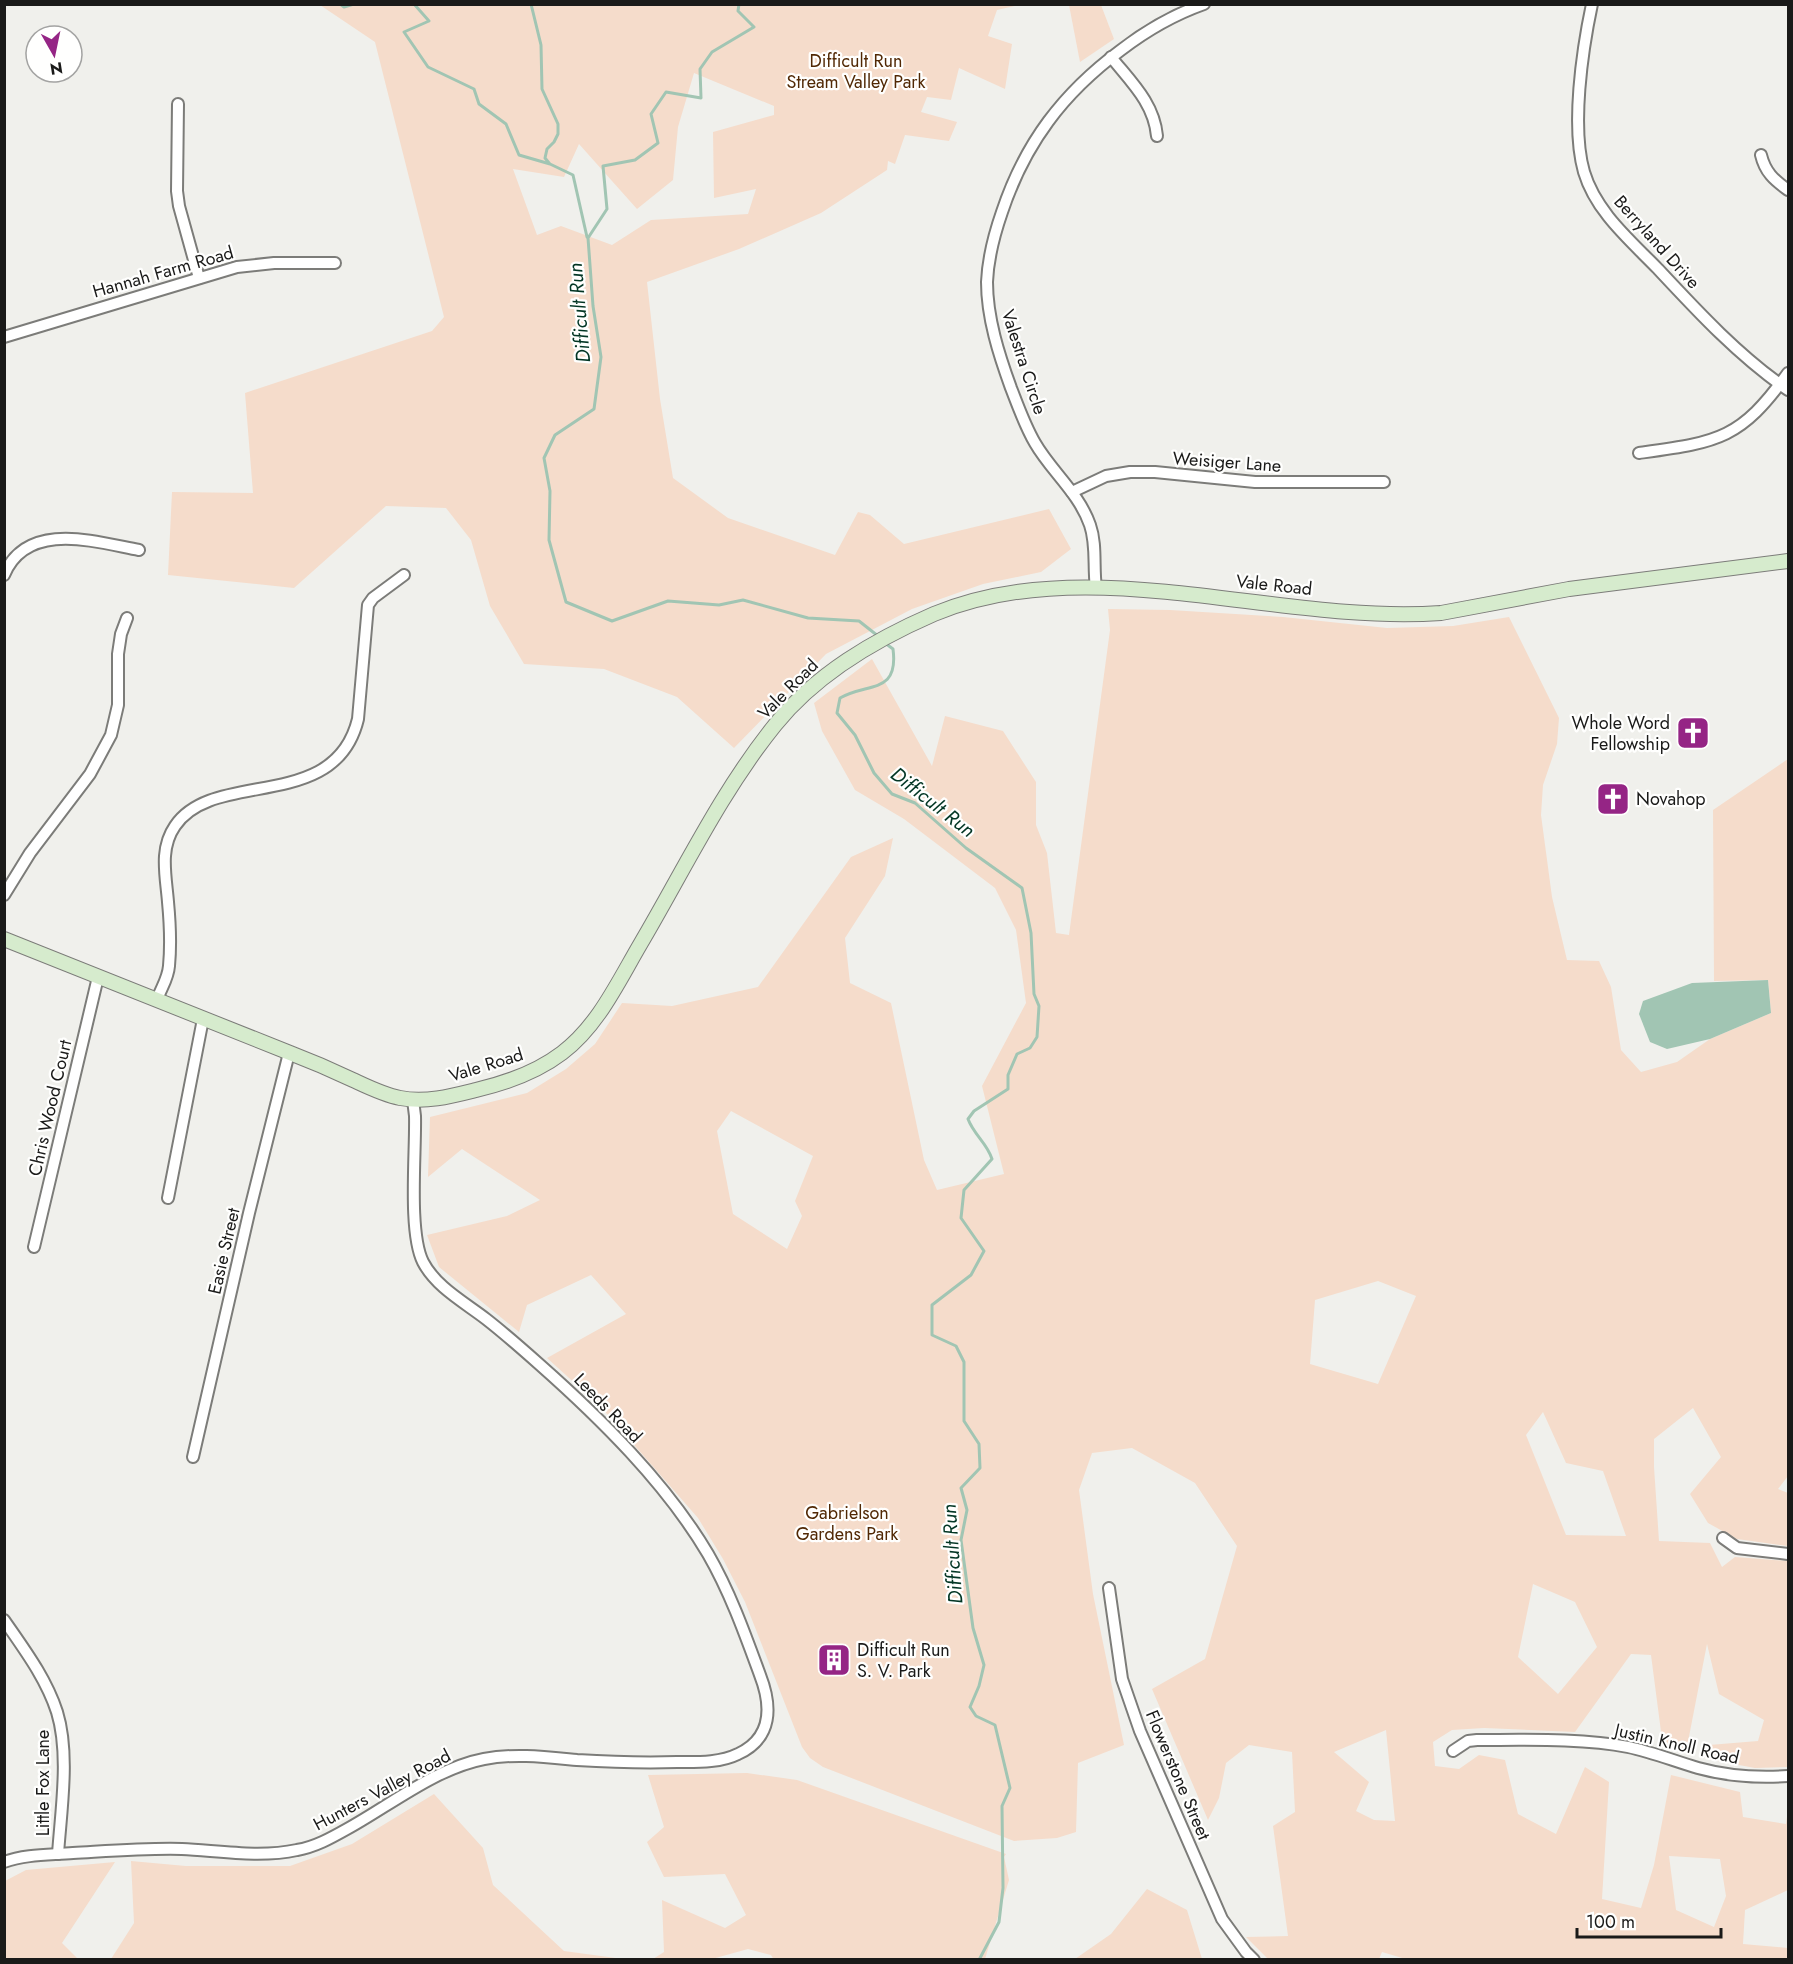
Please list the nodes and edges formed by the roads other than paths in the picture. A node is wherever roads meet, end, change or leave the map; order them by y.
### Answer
1 (1204, 4) edge
2 (1592, 4) edge
3 (1111, 57) junction
4 (178, 104) dead end
5 (1157, 136) dead end
6 (1761, 155) dead end
7 (1788, 190) edge
8 (335, 262) dead end
9 (199, 278) junction
10 (4, 337) edge
11 (1788, 372) edge
12 (1784, 387) edge
13 (1639, 453) dead end
14 (1384, 482) dead end
15 (1072, 492) junction
16 (139, 550) dead end
17 (1788, 561) edge
18 (4, 575) edge
19 (404, 575) dead end
20 (1096, 588) junction
21 (127, 618) dead end
22 (4, 895) edge
23 (4, 939) edge
24 (98, 977) junction
25 (156, 1000) junction
26 (203, 1019) junction
27 (289, 1053) junction
28 (413, 1100) junction
29 (168, 1198) dead end
30 (34, 1247) dead end
31 (193, 1457) dead end
32 (1723, 1538) dead end
33 (1788, 1554) edge
34 (1109, 1588) dead end
35 (4, 1620) edge
36 (1453, 1751) dead end
37 (740, 1754) joint
38 (1788, 1776) edge
39 (58, 1854) junction
40 (4, 1862) edge
41 (1254, 1959) edge

1 - 3 street, Valestra Circle
2 - 12 street, Berryland Drive
3 - 5 street
3 - 15 street, Valestra Circle
4 - 9 street
6 - 7 street
8 - 9 street, Hannah Farm Road
9 - 10 street, Hannah Farm Road
11 - 12 street
12 - 13 street
14 - 15 street, Weisiger Lane
15 - 20 street, Valestra Circle
16 - 18 street
17 - 20 main road, Vale Road
19 - 25 street
20 - 28 main road, Vale Road
21 - 22 street
23 - 24 main road, Vale Road
24 - 25 main road, Vale Road
24 - 30 street, Chris Wood Court
25 - 26 main road, Vale Road
26 - 27 main road, Vale Road
26 - 29 street
27 - 28 main road, Vale Road
27 - 31 street, Easie Street
28 - 37 street, Leeds Road
32 - 33 street
34 - 41 street, Flowerstone Street
35 - 39 street, Little Fox Lane
36 - 38 street, Justin Knoll Road
37 - 39 street, Hunters Valley Road
39 - 40 street, Hunters Valley Road

